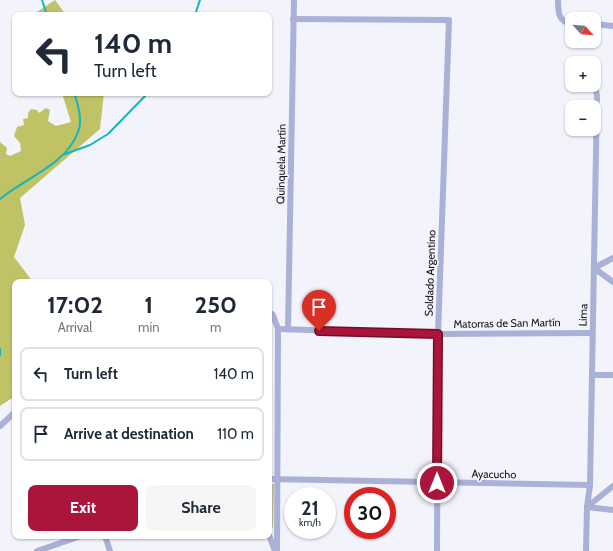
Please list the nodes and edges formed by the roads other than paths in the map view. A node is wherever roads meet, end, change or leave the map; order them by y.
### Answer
1 (294, 0) edge
2 (558, 0) edge
3 (293, 19) junction
4 (565, 22) edge
5 (601, 25) edge
6 (613, 26) edge
7 (596, 92) edge
8 (613, 258) edge
9 (594, 268) junction
10 (613, 282) edge
11 (272, 314) edge
12 (278, 329) junction
13 (288, 329) junction
14 (592, 333) junction
15 (438, 334) junction
16 (592, 375) junction
17 (613, 375) edge
18 (12, 415) edge
19 (0, 426) edge
20 (272, 479) edge
21 (278, 480) junction
22 (437, 483) junction
23 (590, 485) junction
24 (613, 486) edge
25 (587, 507) junction
26 (613, 510) edge
27 (72, 539) edge
28 (106, 539) edge
29 (271, 539) edge
30 (37, 551) edge
31 (110, 551) edge
32 (276, 551) edge
33 (437, 551) edge
34 (586, 551) edge

1 - 3 street, Quinquela Martín
2 - 4 street
3 - 13 street, Quinquela Martín
3 - 15 street, Soldado Argentino
5 - 6 street
7 - 9 street, Lima
8 - 9 street
9 - 10 street
9 - 14 street, Lima
11 - 12 street
12 - 13 street, Matorras de San Martín
12 - 21 street
13 - 15 street, Matorras de San Martín
14 - 15 street, Matorras de San Martín
14 - 16 street, Lima
15 - 22 street, Soldado Argentino
16 - 17 street
16 - 23 street, Lima
18 - 19 street
20 - 21 street, Ayacucho
21 - 22 street, Ayacucho
21 - 32 street
22 - 23 street, Ayacucho
22 - 33 street, Soldado Argentino
23 - 25 street, Lima
24 - 25 street
25 - 26 street
25 - 34 street, Lima
27 - 30 street
28 - 31 street
29 - 32 street

